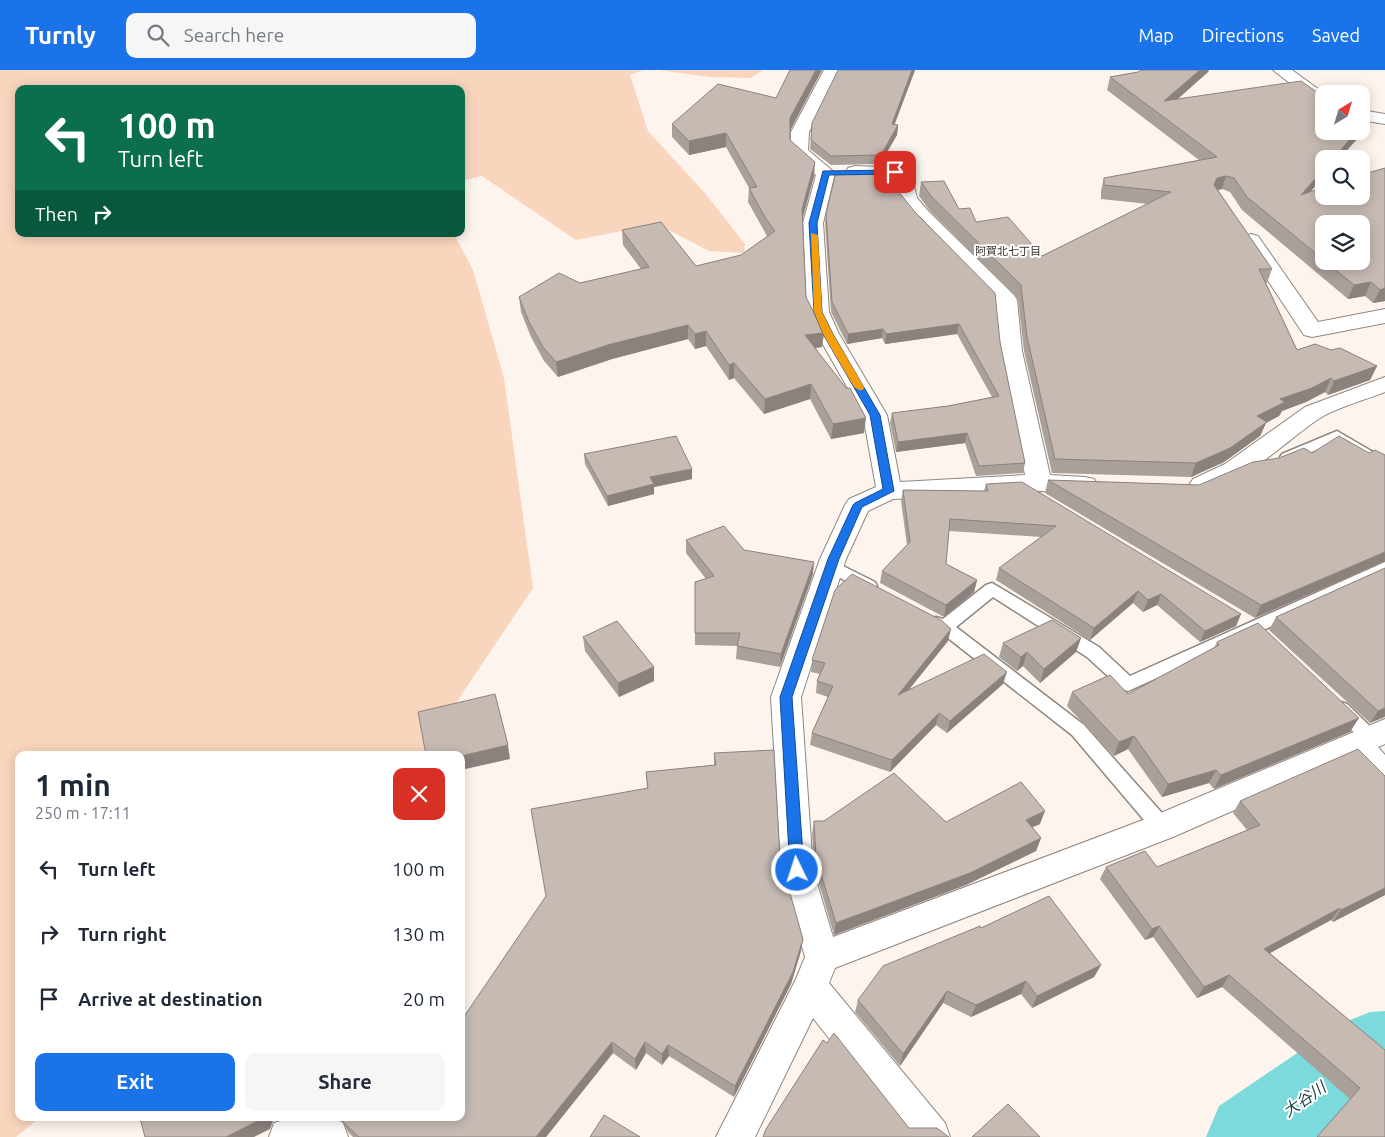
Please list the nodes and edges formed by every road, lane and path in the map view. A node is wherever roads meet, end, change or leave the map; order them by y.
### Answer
1 (832, 70) edge
2 (1280, 70) edge
3 (1315, 95) edge
4 (1370, 116) edge
5 (1385, 119) edge
6 (826, 173) junction
7 (1238, 220) edge
8 (1385, 316) edge
9 (1385, 384) edge
10 (1277, 462) edge
11 (1385, 465) edge
12 (1260, 467) edge
13 (1234, 470) junction
14 (1107, 486) edge
15 (1184, 488) edge
16 (1034, 489) junction
17 (889, 491) junction
18 (831, 566) junction
19 (1385, 568) edge
20 (884, 594) edge
21 (919, 613) edge
22 (1236, 616) edge
23 (1253, 626) junction
24 (945, 627) junction
25 (1267, 639) edge
26 (1328, 698) edge
27 (1370, 737) edge
28 (1385, 775) edge
29 (1162, 827) junction
30 (816, 972) junction
31 (288, 1137) edge
32 (329, 1137) edge
33 (735, 1137) edge
34 (931, 1137) edge

1 - 6 street
2 - 3 street
4 - 5 street
6 - 16 street
6 - 17 street
7 - 8 street
9 - 13 street
10 - 11 lane
12 - 13 lane
13 - 15 street
14 - 16 street
16 - 17 street
17 - 18 street
18 - 20 lane
18 - 30 street
19 - 23 lane
21 - 24 lane
22 - 23 lane
23 - 24 lane
23 - 25 lane
24 - 29 lane
26 - 27 lane
27 - 28 street
27 - 29 street
29 - 30 street
30 - 33 street
30 - 34 street
31 - 32 street

